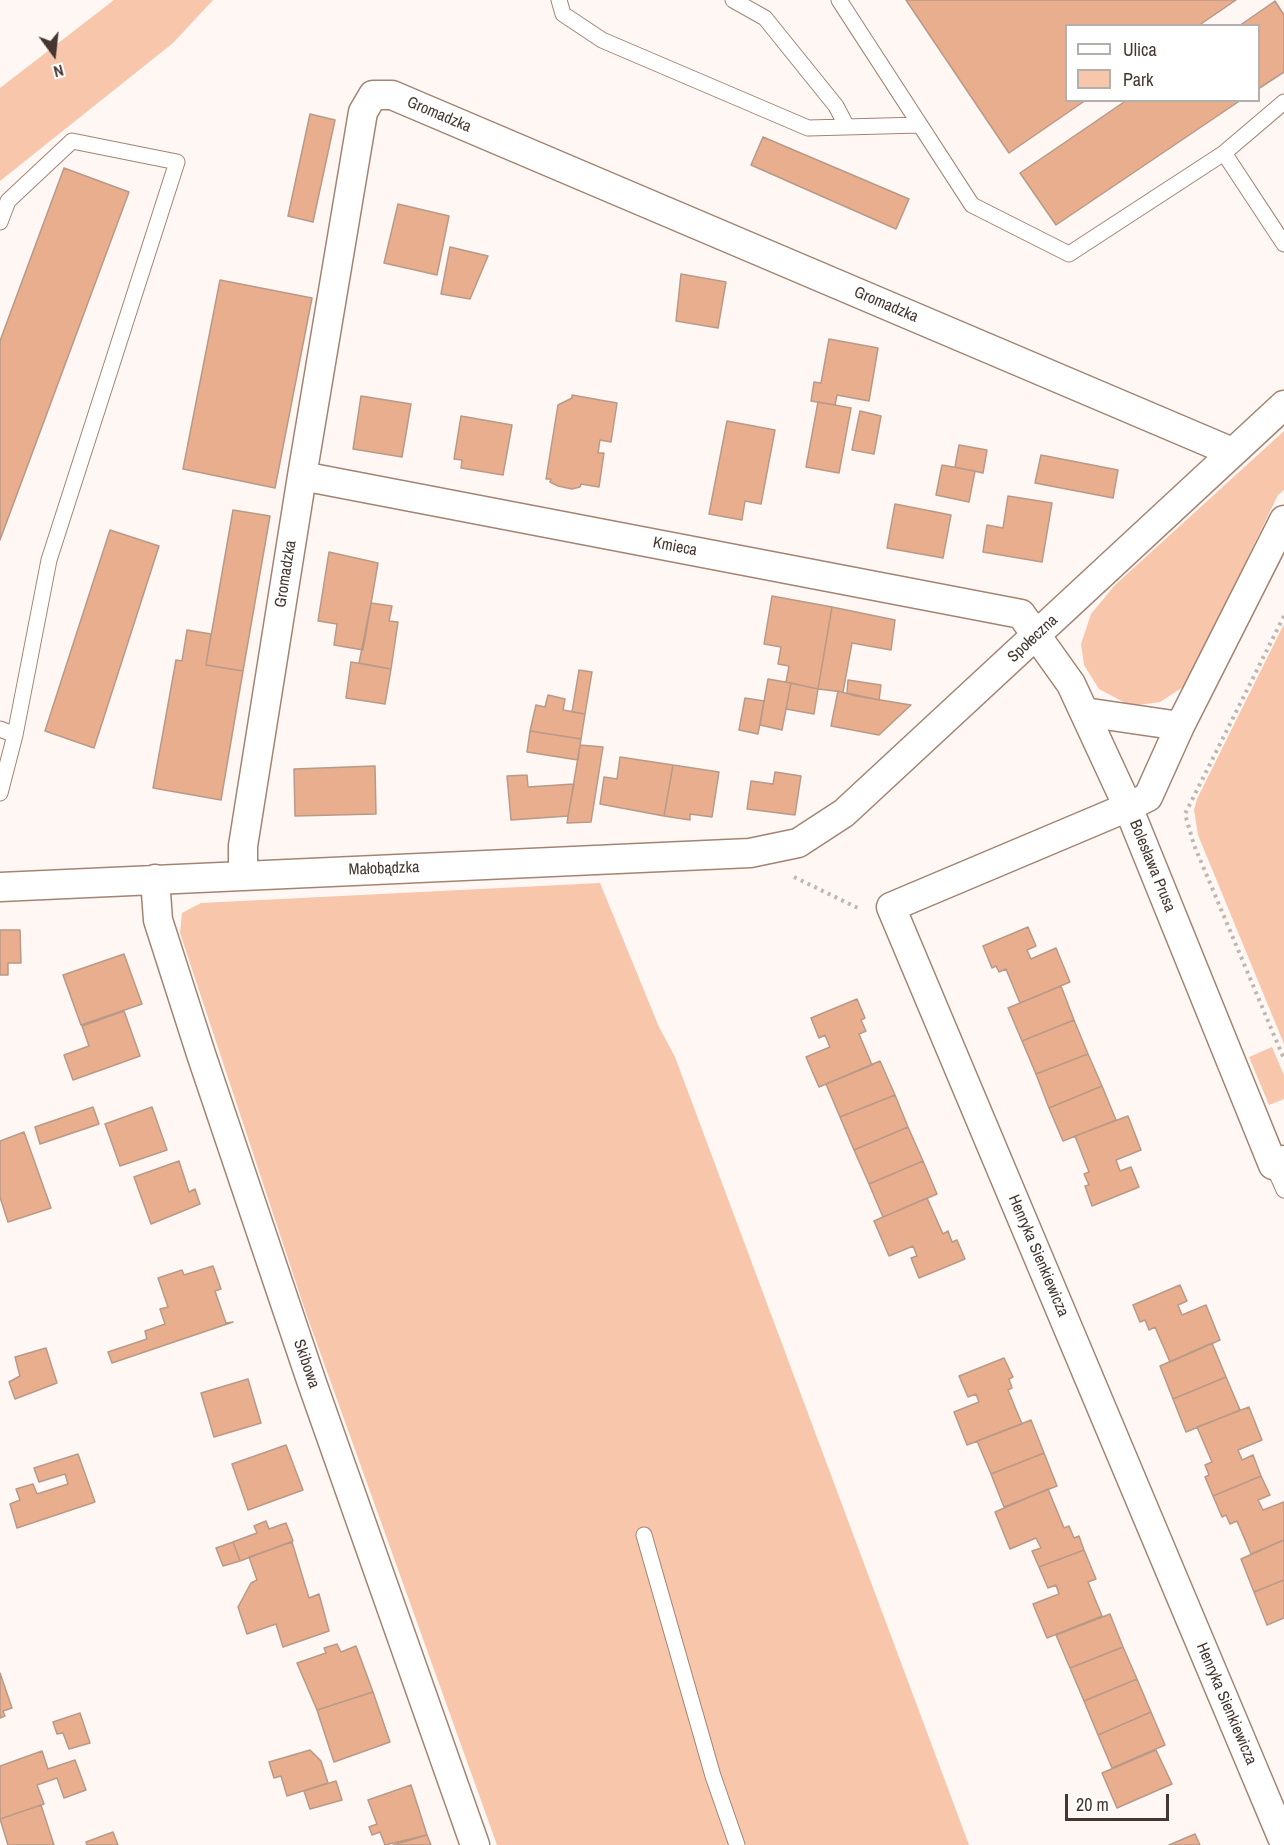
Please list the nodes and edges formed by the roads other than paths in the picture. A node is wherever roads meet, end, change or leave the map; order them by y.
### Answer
1 (559, 0) edge
2 (733, 0) edge
3 (838, 0) edge
4 (1284, 102) edge
5 (920, 125) junction
6 (847, 127) junction
7 (1224, 153) junction
8 (0, 222) edge
9 (1284, 244) edge
10 (1284, 405) edge
11 (1232, 452) junction
12 (302, 476) junction
13 (1284, 520) edge
14 (1037, 636) junction
15 (1084, 712) junction
16 (1180, 726) junction
17 (0, 729) edge
18 (15, 735) junction
19 (0, 793) edge
20 (1128, 807) junction
21 (768, 849) joint
22 (243, 875) junction
23 (155, 879) junction
24 (0, 887) edge
25 (1280, 1172) edge
26 (644, 1535) dead end
27 (1284, 1842) edge
28 (475, 1845) edge
29 (737, 1845) edge

1 - 6 lane
2 - 6 lane
3 - 5 lane
4 - 7 lane
5 - 6 lane
5 - 7 lane
7 - 9 lane
8 - 18 lane
10 - 11 street, Społeczna
11 - 12 street, Gromadzka
11 - 14 street, Społeczna
12 - 14 street, Kmieca
12 - 22 street, Gromadzka
13 - 16 street, Bolesława Prusa
14 - 15 street, Kmieca
14 - 21 street, Społeczna
15 - 16 street
15 - 20 street, Kmieca
16 - 20 street, Bolesława Prusa
17 - 18 lane
18 - 19 lane
20 - 25 street, Bolesława Prusa
20 - 27 street, Henryka Sienkiewicza
21 - 22 street, Małobądzka
22 - 23 street, Małobądzka
23 - 24 street, Małobądzka
23 - 28 street, Skibowa
26 - 29 lane

